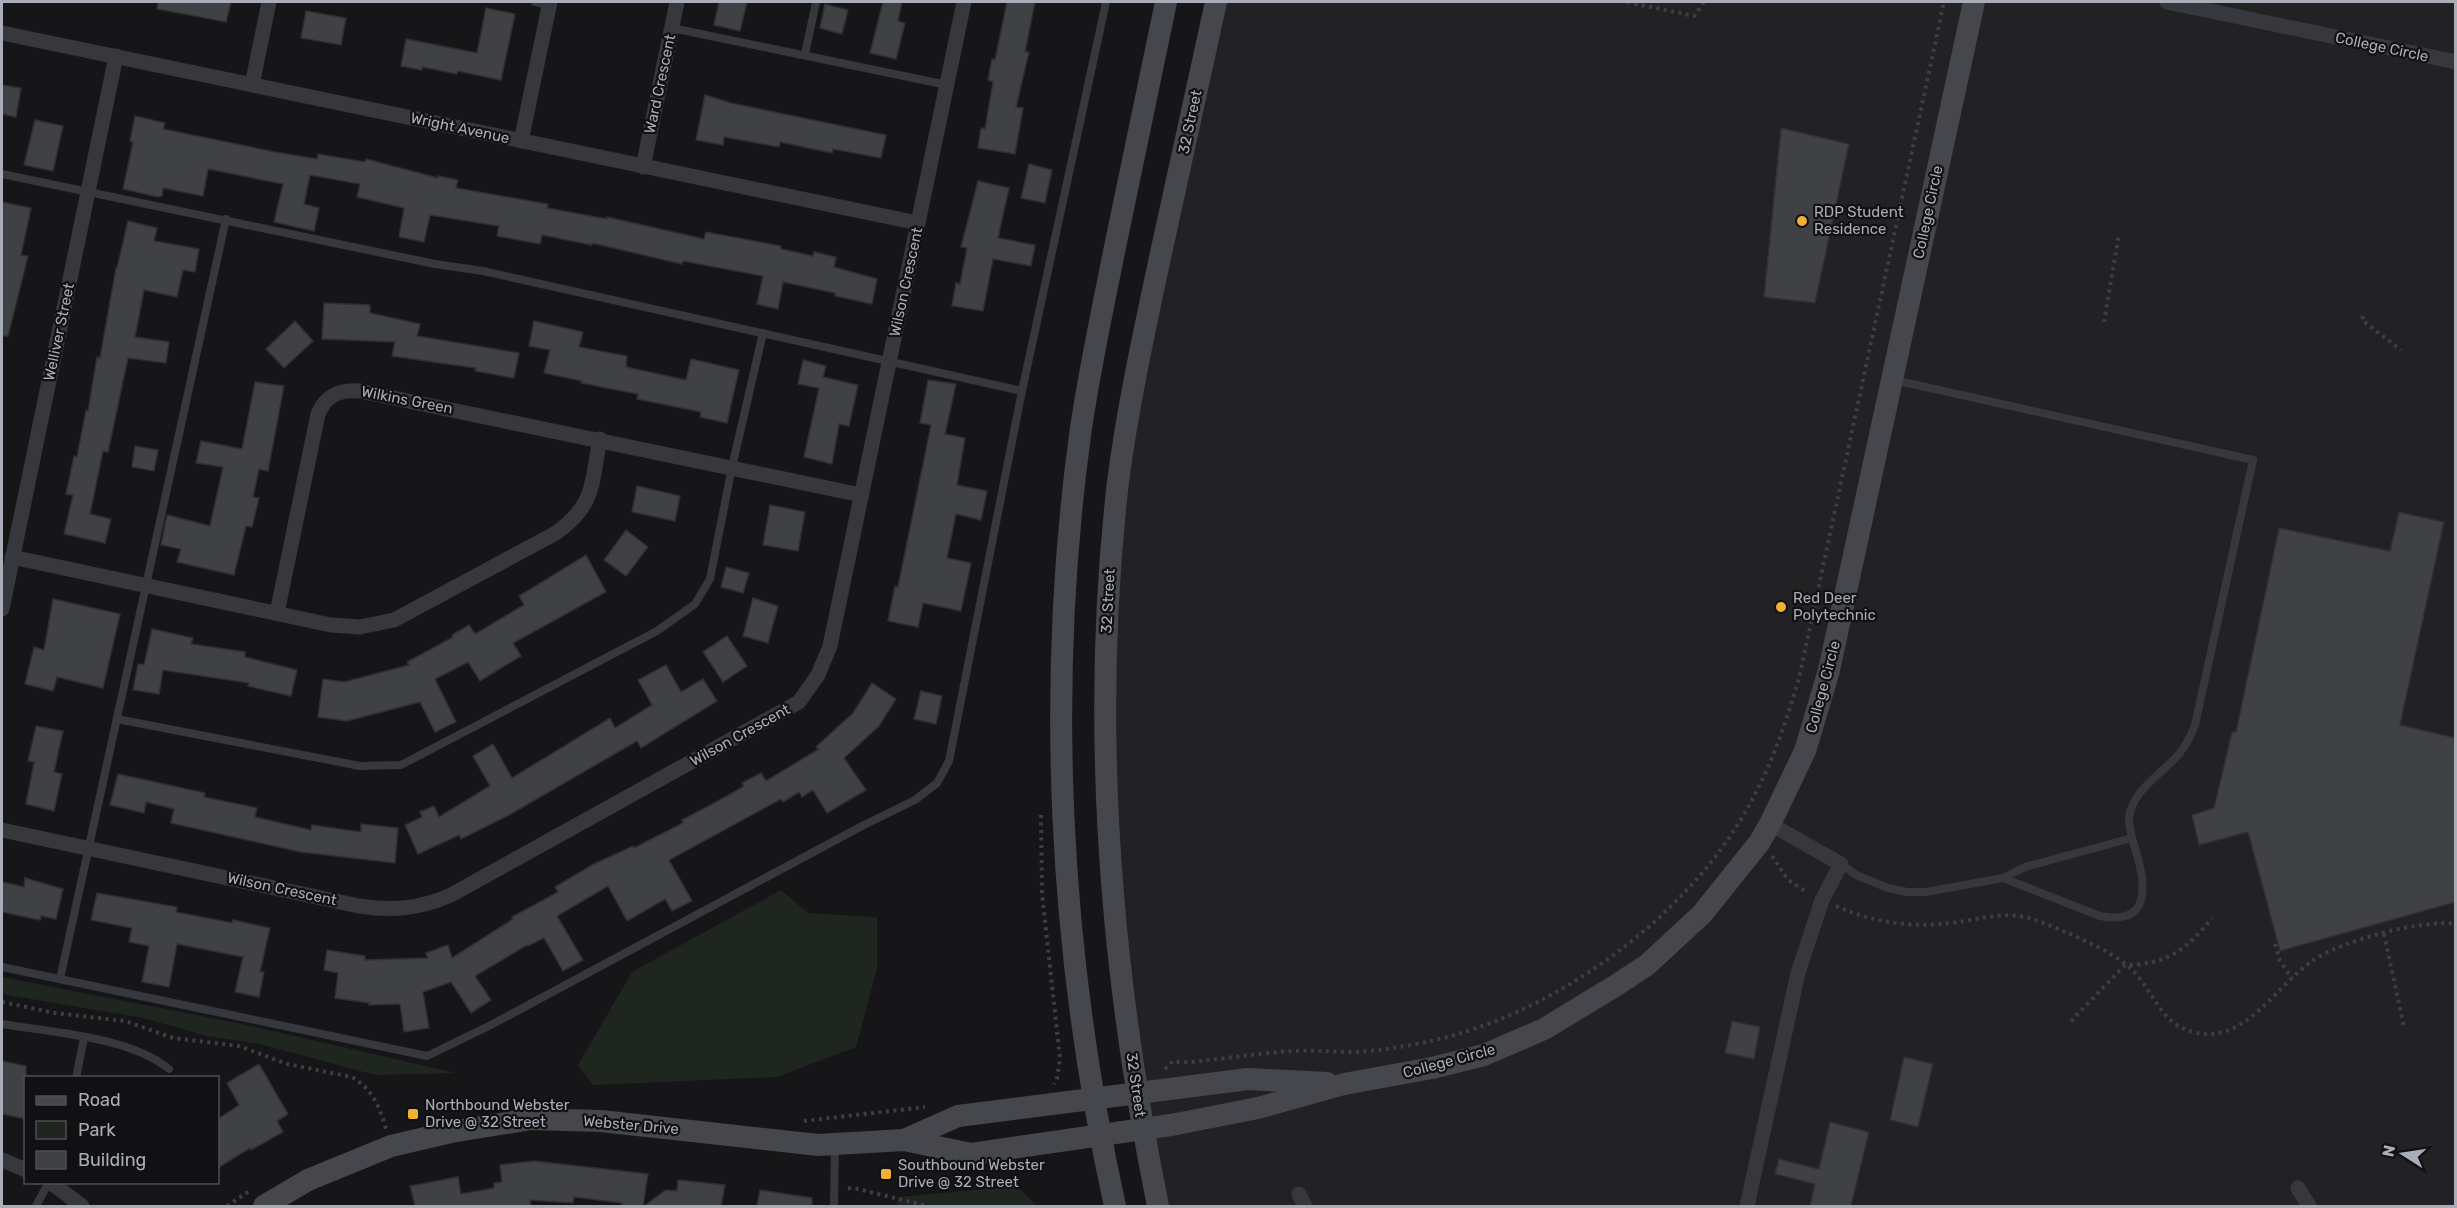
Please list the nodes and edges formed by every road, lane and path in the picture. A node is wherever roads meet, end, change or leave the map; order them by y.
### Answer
1 (269, 2) edge
2 (677, 2) edge
3 (816, 2) edge
4 (964, 2) edge
5 (1106, 2) edge
6 (1166, 2) edge
7 (1216, 2) edge
8 (1627, 2) edge
9 (1704, 2) edge
10 (1944, 2) edge
11 (1974, 2) edge
12 (2167, 2) edge
13 (545, 3) edge
14 (672, 28) junction
15 (2, 33) edge
16 (805, 54) junction
17 (116, 56) junction
18 (2456, 62) edge
19 (252, 85) junction
20 (947, 85) junction
21 (521, 141) junction
22 (643, 166) junction
23 (2, 174) edge
24 (87, 192) junction
25 (226, 219) junction
26 (918, 223) junction
27 (2119, 234) dead end
28 (2363, 316) dead end
29 (2104, 322) dead end
30 (763, 333) junction
31 (2401, 350) dead end
32 (889, 362) junction
33 (1892, 380) junction
34 (1022, 391) junction
35 (600, 439) junction
36 (732, 467) junction
37 (861, 495) junction
38 (12, 557) junction
39 (146, 586) junction
40 (2, 609) edge
41 (277, 613) junction
42 (117, 719) junction
43 (1770, 824) junction
44 (2, 830) edge
45 (2132, 838) junction
46 (89, 848) junction
47 (1774, 859) dead end
48 (1841, 864) junction
49 (2003, 878) junction
50 (1822, 900) junction
51 (2212, 918) dead end
52 (2456, 924) edge
53 (2384, 934) junction
54 (2275, 944) dead end
55 (2125, 965) junction
56 (2, 967) edge
57 (2292, 978) junction
58 (60, 979) junction
59 (2, 1002) edge
60 (2071, 1021) dead end
61 (2, 1024) edge
62 (2404, 1027) dead end
63 (84, 1038) junction
64 (169, 1069) dead end
65 (1165, 1069) dead end
66 (76, 1076) edge
67 (1344, 1084) junction
68 (1137, 1095) junction
69 (1094, 1101) junction
70 (386, 1127) dead end
71 (1143, 1130) junction
72 (1100, 1137) junction
73 (904, 1140) junction
74 (834, 1145) junction
75 (2, 1160) edge
76 (24, 1169) edge
77 (49, 1184) edge
78 (53, 1184) edge
79 (848, 1188) dead end
80 (2298, 1188) dead end
81 (36, 1206) edge
82 (82, 1206) edge
83 (264, 1206) edge
84 (834, 1206) edge
85 (927, 1206) edge
86 (1115, 1206) edge
87 (1158, 1206) edge
88 (1747, 1206) edge
89 (2309, 1206) edge

1 - 19 street
2 - 14 street, Ward Crescent
3 - 16 lane
4 - 20 street, Wilson Crescent
5 - 34 lane
6 - 69 street
7 - 68 street, 32 Street
8 - 9 path
10 - 65 path
11 - 33 street, College Circle
12 - 18 street, College Circle
13 - 21 street
14 - 16 lane
14 - 22 street, Ward Crescent
15 - 17 street, Wright Avenue
16 - 20 lane
17 - 19 street, Wright Avenue
17 - 24 street, Welliver Street
19 - 21 street, Wright Avenue
20 - 26 street, Wilson Crescent
21 - 22 street, Wright Avenue
22 - 26 street, Wright Avenue
23 - 24 lane
24 - 25 lane
24 - 38 street, Welliver Street
25 - 30 lane
25 - 39 lane
26 - 32 street, Wilson Crescent
27 - 29 path
28 - 31 path
30 - 32 lane
30 - 36 lane
32 - 34 lane
32 - 37 street, Wilson Crescent
33 - 43 street, College Circle
33 - 45 lane
34 - 58 lane
35 - 36 street, Wilkins Green
35 - 41 street
35 - 41 street, Wilkins Green
36 - 37 street, Wilkins Green
36 - 42 lane
37 - 46 street, Wilson Crescent
38 - 39 street
38 - 40 street, Welliver Street
39 - 41 street
39 - 42 lane
42 - 46 lane
43 - 48 street
43 - 67 street, College Circle
44 - 46 street, Wilson Crescent
45 - 49 lane
45 - 49 lane
46 - 58 lane
47 - 50 path
48 - 49 lane
48 - 50 street
50 - 55 path
50 - 88 street
51 - 55 path
52 - 53 path
53 - 57 path
53 - 62 path
54 - 57 path
55 - 57 path
55 - 60 path
56 - 58 lane
59 - 70 path
61 - 63 lane
63 - 64 lane
63 - 66 lane
67 - 68 street, College Circle
67 - 71 street, College Circle
68 - 69 street, College Circle
68 - 71 street, 32 Street
69 - 72 street
69 - 73 street, Webster Drive
71 - 72 street, College Circle
71 - 87 street, 32 Street
72 - 73 street, Webster Drive
72 - 86 street
73 - 74 street, Webster Drive
74 - 83 street, Webster Drive
74 - 84 lane
75 - 76 street
77 - 81 lane
78 - 82 street
79 - 85 path
80 - 89 street

